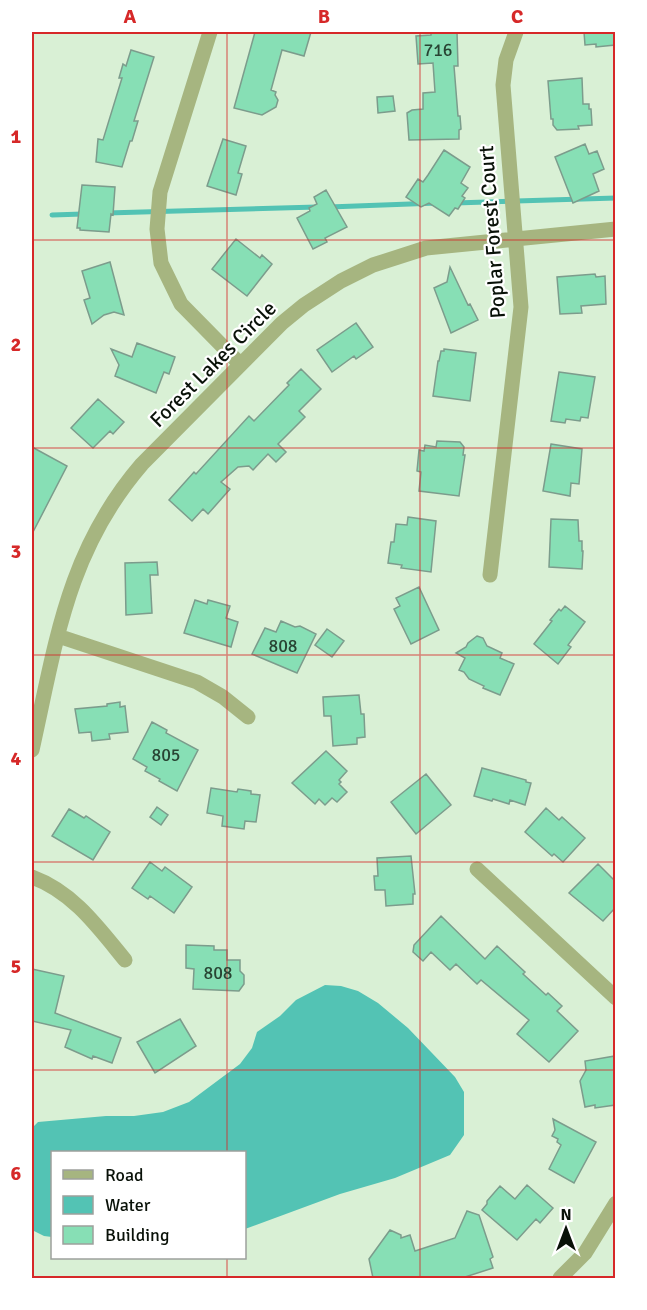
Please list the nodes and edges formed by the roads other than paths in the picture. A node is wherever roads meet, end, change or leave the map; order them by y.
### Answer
1 (210, 32) edge
2 (516, 32) edge
3 (615, 229) edge
4 (516, 238) junction
5 (240, 364) junction
6 (490, 575) dead end
7 (58, 636) junction
8 (248, 717) dead end
9 (32, 750) edge
10 (477, 869) dead end
11 (32, 877) edge
12 (125, 960) dead end
13 (615, 998) edge
14 (615, 1203) edge
15 (560, 1278) edge

1 - 5 street
2 - 4 street, Poplar Forest Court
3 - 4 street, Forest Lakes Circle
4 - 5 street, Forest Lakes Circle
4 - 6 street, Poplar Forest Court
5 - 7 street, Forest Lakes Circle
7 - 8 street
7 - 9 street, Forest Lakes Circle
10 - 13 street
11 - 12 street
14 - 15 street

